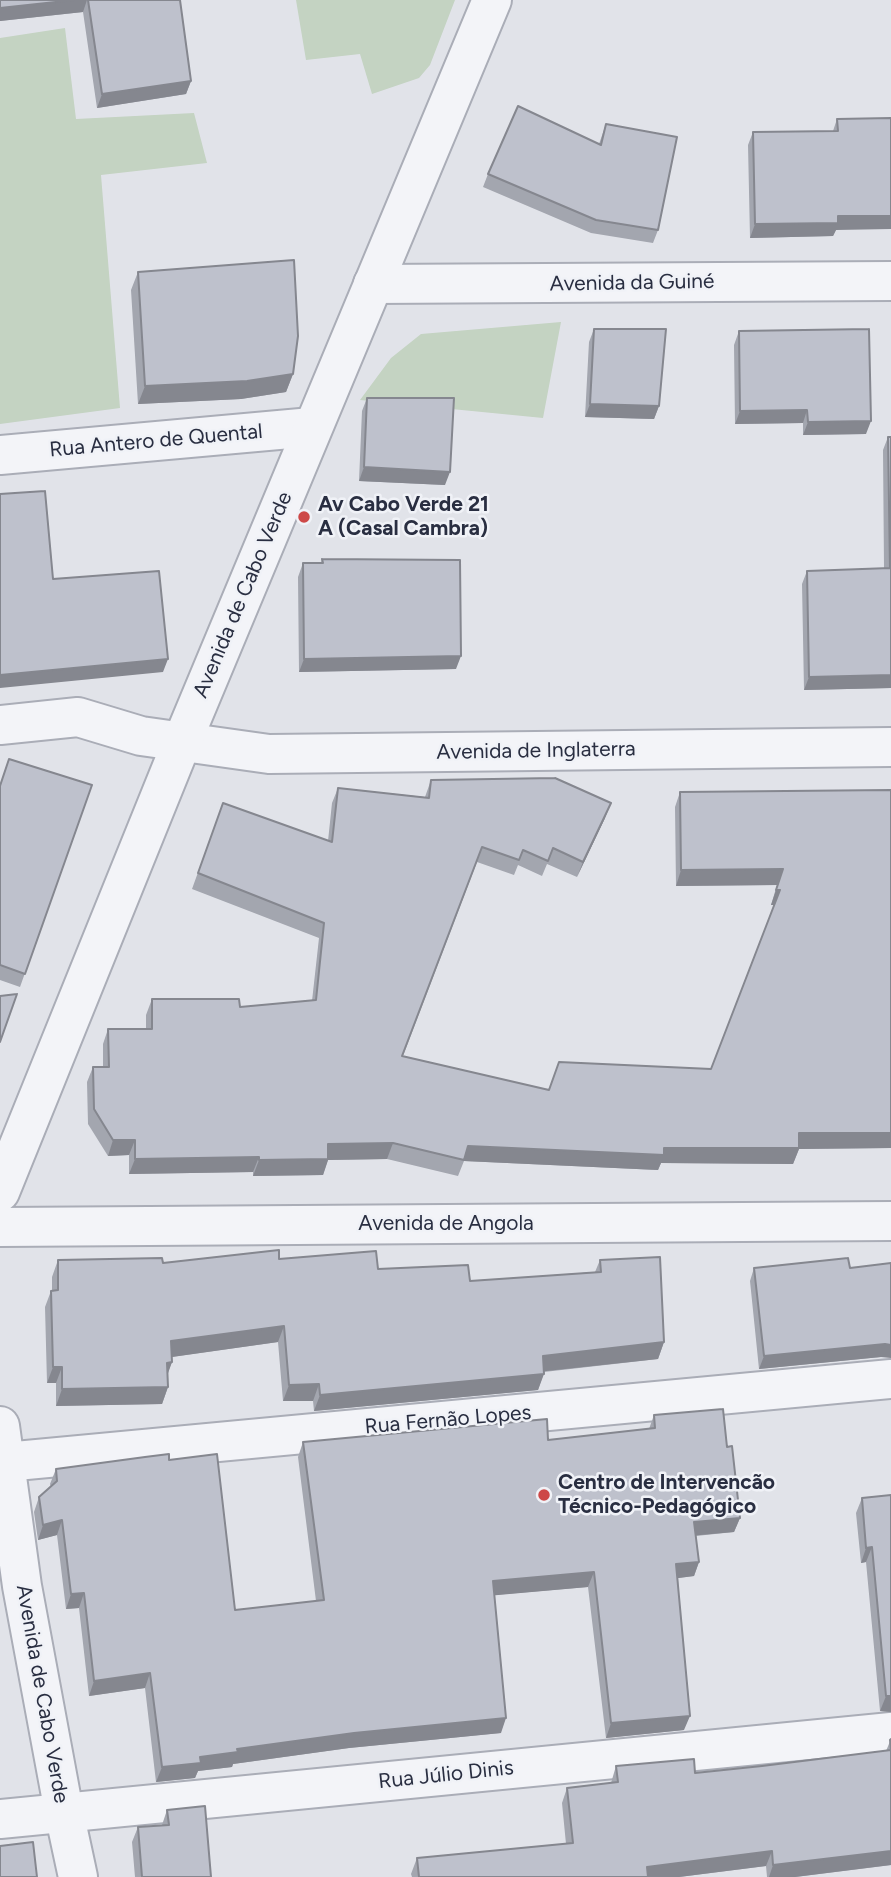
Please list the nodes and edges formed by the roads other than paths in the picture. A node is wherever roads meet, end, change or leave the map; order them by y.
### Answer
1 (492, 0) edge
2 (891, 281) edge
3 (373, 284) junction
4 (312, 427) junction
5 (0, 455) edge
6 (0, 725) edge
7 (182, 742) junction
8 (891, 747) edge
9 (0, 1192) edge
10 (891, 1222) edge
11 (0, 1227) edge
12 (891, 1379) edge
13 (2, 1444) edge
14 (11, 1587) edge
15 (891, 1732) edge
16 (64, 1812) junction
17 (0, 1819) edge
18 (78, 1877) edge

1 - 3 street, Avenida de Cabo Verde
2 - 3 street, Avenida da Guiné
3 - 4 street, Avenida de Cabo Verde
4 - 5 street, Rua Antero de Quental
4 - 7 street, Avenida de Cabo Verde
6 - 7 street, Avenida de Inglaterra
7 - 8 street, Avenida de Inglaterra
7 - 9 street, Avenida de Cabo Verde
10 - 11 street, Avenida de Angola
12 - 13 street, Rua Fernão Lopes
13 - 14 street, Avenida de Cabo Verde
14 - 16 street, Avenida de Cabo Verde
15 - 16 street, Rua Júlio Dinis
16 - 17 street, Rua Júlio Dinis
16 - 18 street, Avenida de Cabo Verde

